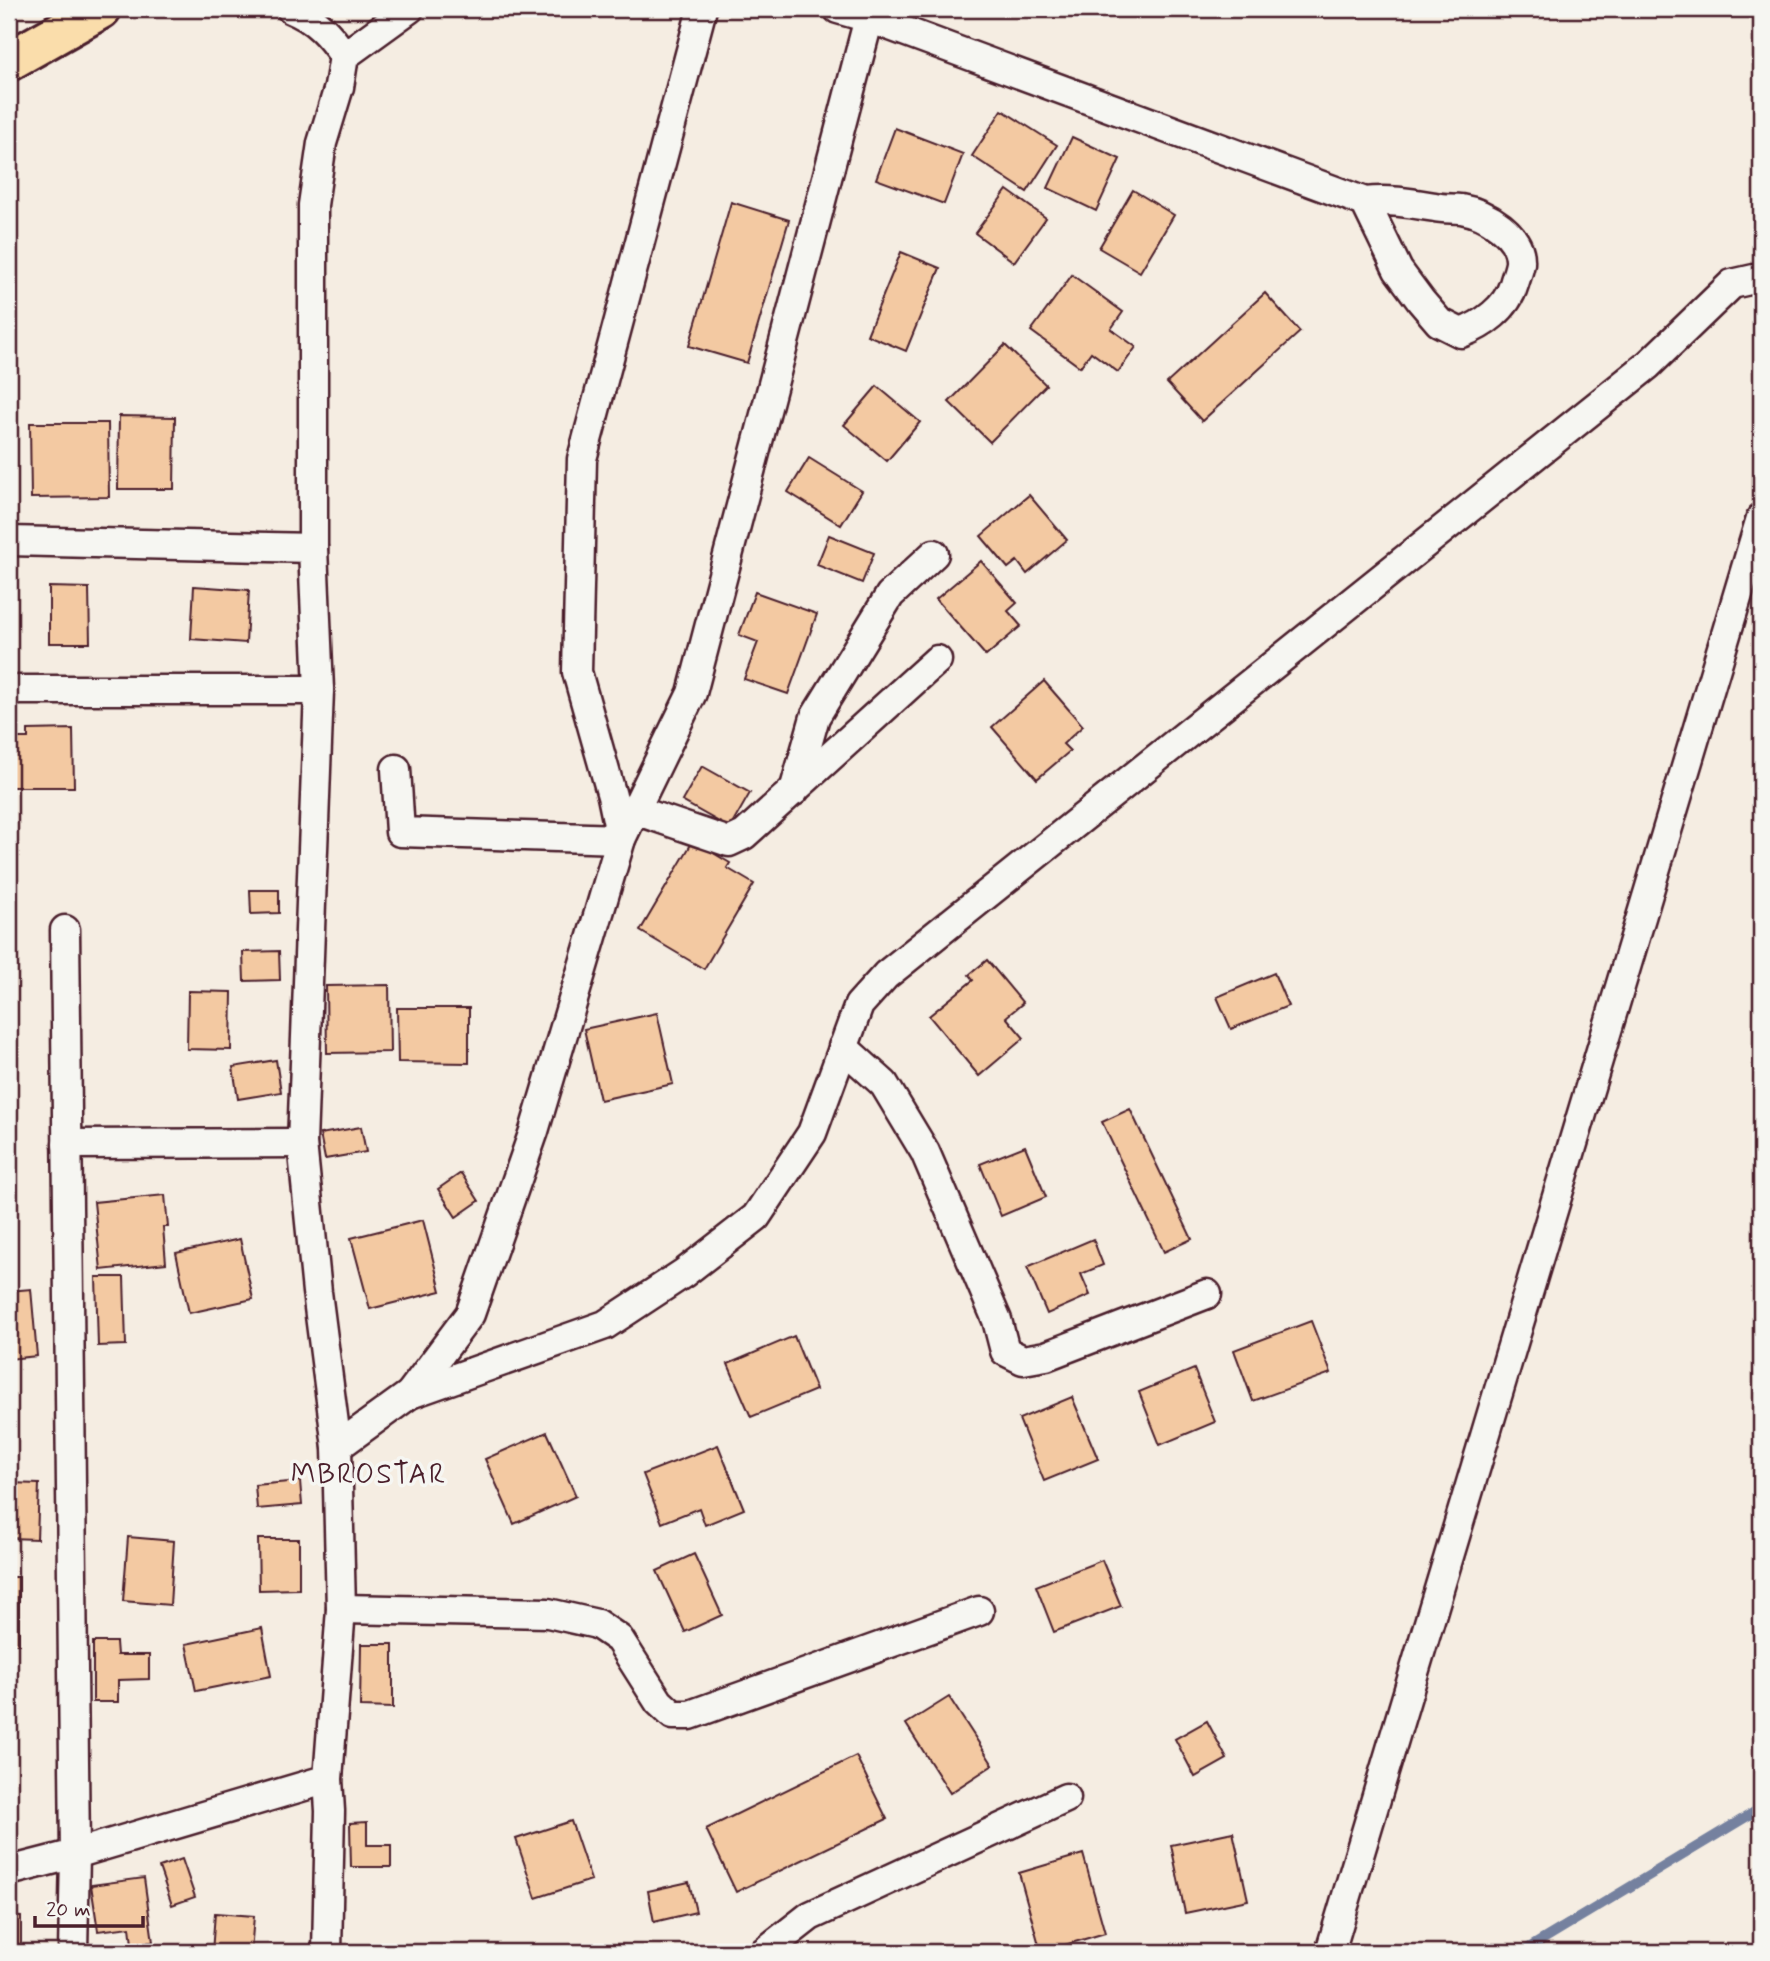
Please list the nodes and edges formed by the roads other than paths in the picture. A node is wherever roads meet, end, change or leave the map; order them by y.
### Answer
1 (101, 9) edge
2 (409, 9) edge
3 (702, 9) edge
4 (838, 9) edge
5 (299, 10) edge
6 (869, 18) junction
7 (344, 56) junction
8 (9, 61) edge
9 (1365, 202) junction
10 (1761, 283) edge
11 (1761, 518) edge
12 (9, 541) edge
13 (313, 548) junction
14 (934, 554) dead end
15 (937, 660) dead end
16 (9, 690) edge
17 (319, 691) junction
18 (397, 769) dead end
19 (793, 791) junction
20 (635, 810) junction
21 (621, 839) junction
22 (65, 930) dead end
23 (843, 1047) junction
24 (302, 1143) junction
25 (67, 1144) junction
26 (1207, 1294) dead end
27 (410, 1395) junction
28 (337, 1447) junction
29 (341, 1609) junction
30 (979, 1611) dead end
31 (328, 1779) junction
32 (1066, 1798) dead end
33 (75, 1854) junction
34 (9, 1871) edge
35 (73, 1952) edge
36 (327, 1952) edge
37 (764, 1952) edge
38 (1330, 1952) edge

1 - 8 main road
2 - 7 street
3 - 21 street
4 - 6 street
5 - 7 street
6 - 9 street
6 - 20 street
7 - 13 street
9 - 9 street
10 - 23 street
11 - 38 street
12 - 13 street
13 - 17 street
14 - 19 street
15 - 19 street
16 - 17 street
17 - 24 street
18 - 21 street
19 - 20 street
20 - 21 street
21 - 27 street
22 - 25 street
23 - 26 street
23 - 27 street
24 - 25 street
24 - 28 street
25 - 33 street
27 - 28 street
28 - 29 street
29 - 30 street
29 - 31 street
31 - 33 street
31 - 36 street
32 - 37 street
33 - 34 street
33 - 35 street

